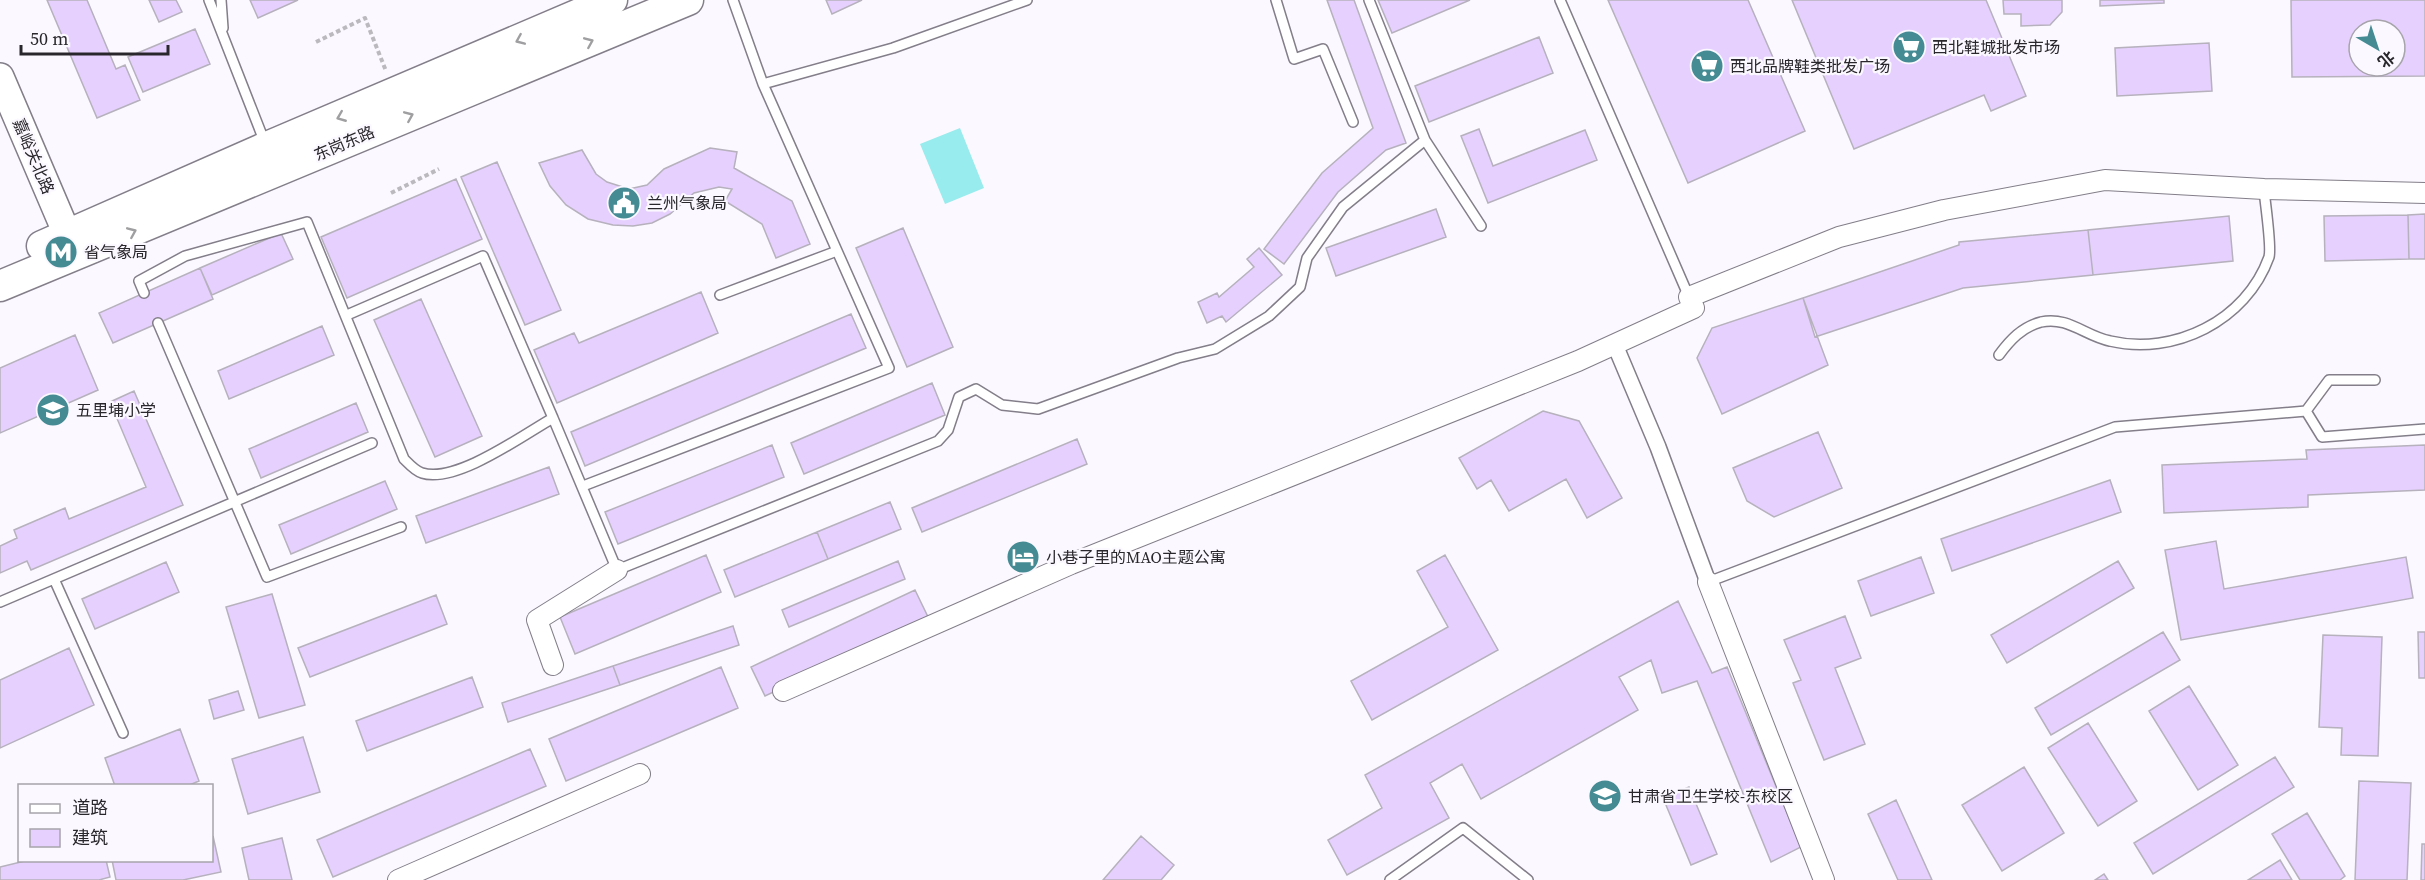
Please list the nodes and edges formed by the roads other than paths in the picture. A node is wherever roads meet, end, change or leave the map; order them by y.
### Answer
1 (209, 0) edge
2 (221, 0) edge
3 (612, 0) edge
4 (688, 0) edge
5 (733, 0) edge
6 (1027, 0) edge
7 (1276, 0) edge
8 (1369, 0) edge
9 (1560, 0) edge
10 (224, 37) junction
11 (0, 77) edge
12 (763, 84) junction
13 (1353, 122) dead end
14 (1425, 140) junction
15 (267, 147) junction
16 (2264, 189) junction
17 (2425, 193) edge
18 (1481, 226) dead end
19 (72, 245) junction
20 (837, 251) junction
21 (0, 264) edge
22 (0, 286) edge
23 (144, 293) dead end
24 (720, 295) dead end
25 (1689, 297) junction
26 (347, 315) junction
27 (158, 323) dead end
28 (1615, 345) junction
29 (1999, 356) dead end
30 (2375, 380) dead end
31 (2306, 411) junction
32 (553, 418) junction
33 (2425, 429) edge
34 (372, 443) dead end
35 (583, 486) junction
36 (235, 501) junction
37 (401, 527) dead end
38 (617, 570) junction
39 (54, 579) junction
40 (1708, 582) junction
41 (0, 602) edge
42 (553, 665) dead end
43 (783, 691) dead end
44 (123, 733) dead end
45 (640, 774) dead end
46 (398, 880) edge
47 (1390, 880) edge
48 (1528, 880) edge
49 (1824, 880) edge

1 - 10 lane
2 - 10 lane
3 -> 15 main road, 东岗东路
19 -> 4 main road, 东岗东路
5 - 12 lane
6 - 12 lane
7 - 13 lane
8 - 14 lane
9 - 25 lane
10 - 15 lane
11 - 19 main road, 嘉峪关北路
12 - 20 lane
14 - 18 lane
14 - 38 lane
15 - 19 main road, 东岗东路
16 - 17 street
16 - 25 street
16 - 29 lane
19 - 21 main road, 东岗东路
19 - 22 main road, 东岗东路
20 - 24 lane
20 - 35 lane
23 - 26 lane
25 - 28 street
26 - 32 lane
26 - 32 lane
27 - 36 lane
28 - 40 street
28 - 43 street
30 - 31 lane
31 - 33 lane
31 - 40 lane
32 - 35 lane
34 - 36 lane
35 - 38 lane
36 - 37 lane
36 - 39 lane
38 - 42 street
39 - 41 lane
39 - 44 lane
40 - 49 street
45 - 46 street
47 - 48 lane

